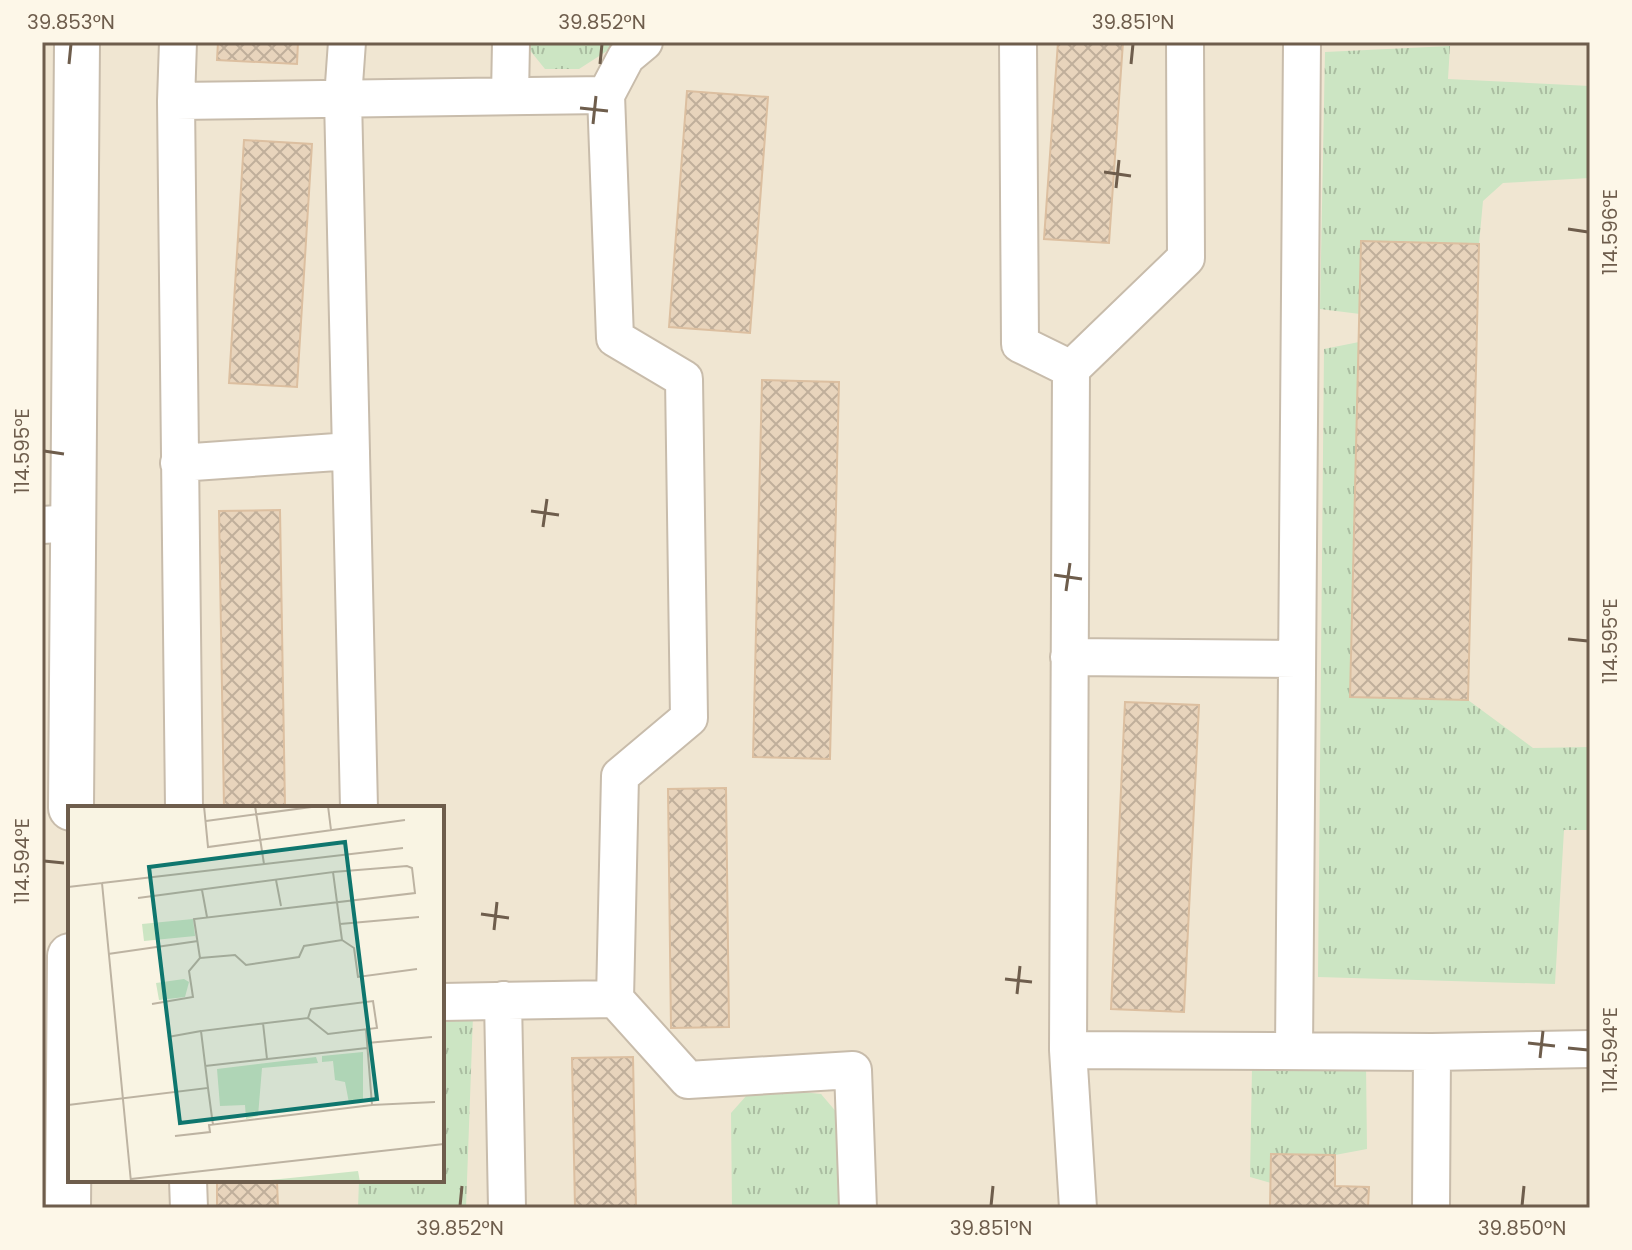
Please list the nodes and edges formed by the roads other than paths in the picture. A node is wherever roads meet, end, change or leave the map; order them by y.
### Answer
1 (77, 42) edge
2 (178, 42) edge
3 (347, 42) edge
4 (511, 42) edge
5 (644, 42) edge
6 (1018, 42) edge
7 (1185, 42) edge
8 (1302, 42) edge
9 (606, 95) junction
10 (510, 96) junction
11 (343, 98) junction
12 (176, 101) junction
13 (1071, 369) junction
14 (351, 451) junction
15 (179, 463) junction
16 (58, 524) edge
17 (1069, 657) junction
18 (1297, 659) junction
19 (71, 806) edge
20 (184, 806) edge
21 (359, 806) edge
22 (615, 999) junction
23 (503, 1000) junction
24 (444, 1002) edge
25 (1590, 1049) edge
26 (1068, 1050) junction
27 (1294, 1051) junction
28 (1432, 1052) junction
29 (68, 1182) edge
30 (188, 1182) edge
31 (68, 1208) edge
32 (189, 1208) edge
33 (507, 1208) edge
34 (858, 1208) edge
35 (1078, 1208) edge
36 (1431, 1208) edge

1 - 16 street
2 - 12 street
3 - 11 street
4 - 10 street
5 - 9 street
6 - 13 street
7 - 13 street
8 - 18 street
9 - 10 street
9 - 22 street
10 - 11 street
11 - 12 street
11 - 14 street
12 - 15 street
13 - 17 street
14 - 15 street
14 - 21 street
15 - 20 street
16 - 19 street
17 - 18 street
17 - 26 street
18 - 27 street
22 - 23 street
22 - 34 street
23 - 24 street
23 - 33 street
25 - 28 street
26 - 27 street
26 - 35 street
27 - 28 street
28 - 36 street
29 - 31 street
30 - 32 street

